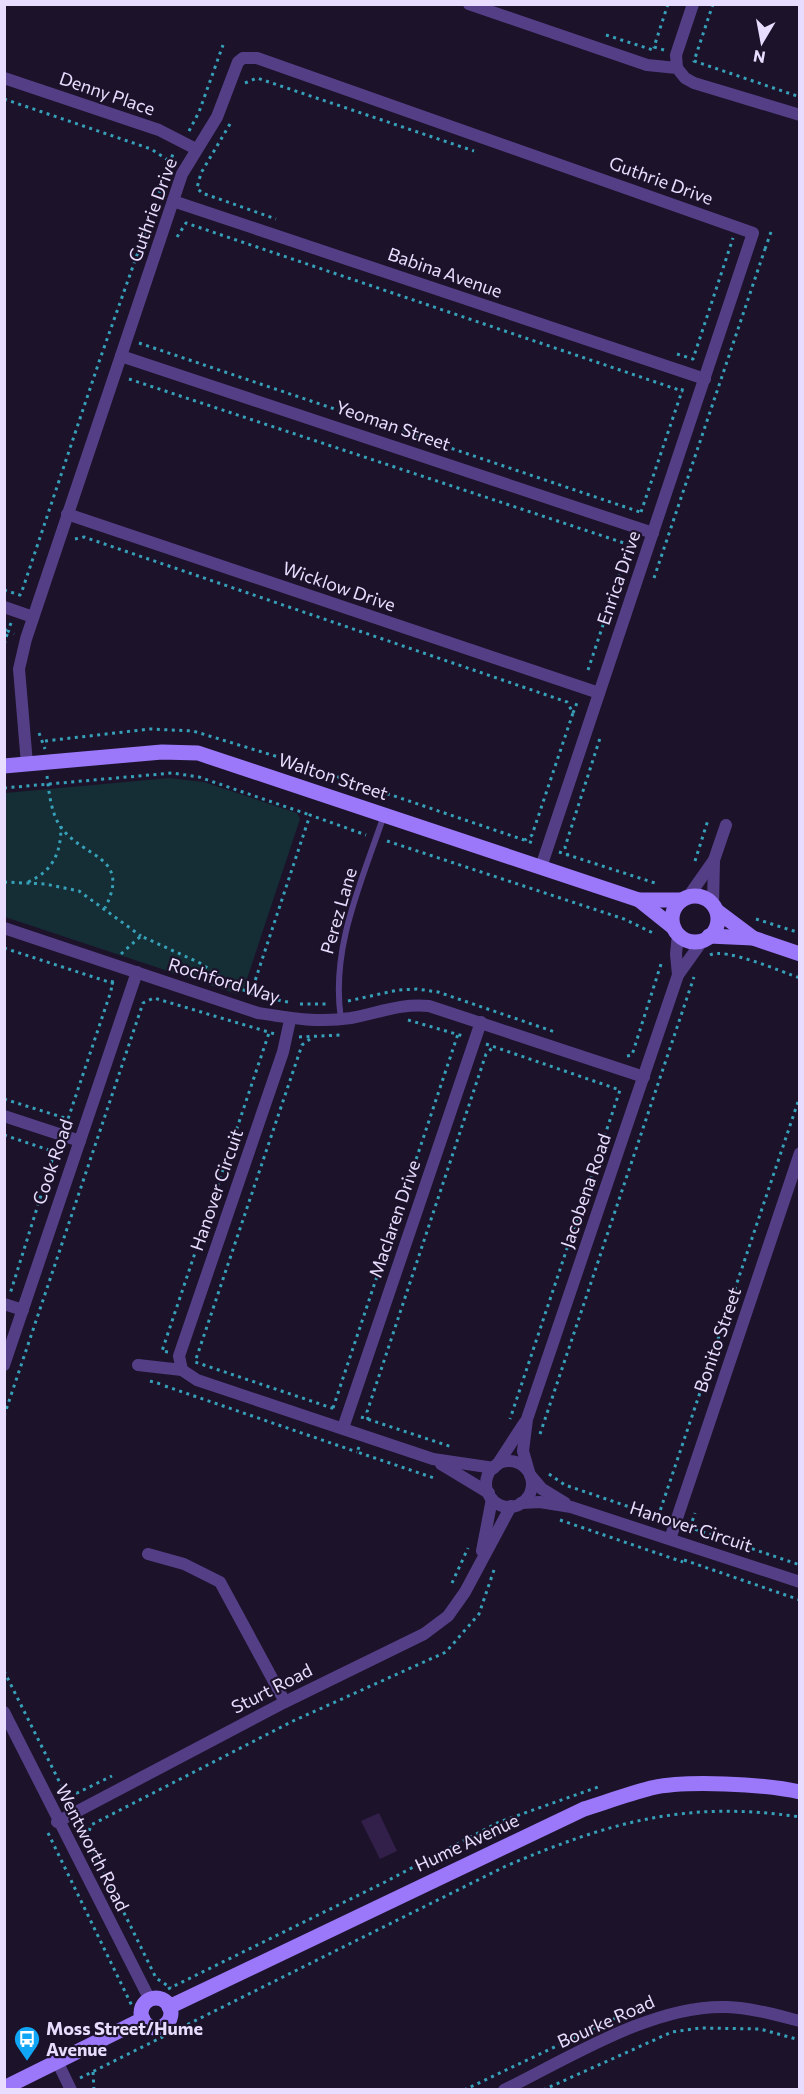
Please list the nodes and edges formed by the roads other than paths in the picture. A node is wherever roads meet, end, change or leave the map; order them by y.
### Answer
1 (469, 4) edge
2 (693, 4) edge
3 (677, 68) junction
4 (4, 78) edge
5 (800, 116) edge
6 (196, 148) junction
7 (173, 201) junction
8 (731, 302) joint
9 (121, 356) junction
10 (705, 379) junction
11 (68, 514) junction
12 (653, 533) junction
13 (4, 607) edge
14 (33, 616) junction
15 (599, 693) junction
16 (27, 764) junction
17 (4, 766) edge
18 (385, 814) junction
19 (726, 825) dead end
20 (714, 860) junction
21 (541, 867) junction
22 (685, 898) junction
23 (639, 900) junction
24 (715, 908) junction
25 (4, 928) edge
26 (676, 931) junction
27 (706, 938) junction
28 (753, 938) junction
29 (800, 954) edge
30 (136, 972) junction
31 (678, 975) junction
32 (341, 1019) junction
33 (290, 1020) junction
34 (481, 1022) junction
35 (644, 1077) junction
36 (4, 1116) edge
37 (80, 1141) junction
38 (800, 1153) edge
39 (4, 1304) edge
40 (23, 1310) junction
41 (4, 1365) edge
42 (138, 1365) dead end
43 (182, 1370) junction
44 (527, 1419) junction
45 (343, 1428) junction
46 (433, 1459) junction
47 (495, 1466) junction
48 (530, 1474) junction
49 (491, 1496) junction
50 (516, 1505) junction
51 (571, 1507) junction
52 (670, 1539) junction
53 (148, 1554) dead end
54 (479, 1564) junction
55 (800, 1582) edge
56 (285, 1702) junction
57 (4, 1712) edge
58 (800, 1792) edge
59 (57, 1822) junction
60 (149, 1998) junction
61 (169, 2007) junction
62 (143, 2019) junction
63 (800, 2021) edge
64 (57, 2061) junction
65 (70, 2087) edge
66 (4, 2088) edge
67 (504, 2090) edge

1 - 3 street
2 - 3 street
3 - 5 street
4 - 6 street, Denny Place
6 - 7 street, Guthrie Drive
6 - 8 street, Guthrie Drive
7 - 9 street, Guthrie Drive
7 - 10 street, Babina Avenue
8 - 10 street, Enrica Drive
9 - 11 street, Guthrie Drive
9 - 12 street, Yeoman Street
10 - 12 street, Enrica Drive
11 - 14 street, Guthrie Drive
11 - 15 street, Wicklow Drive
12 - 15 street, Enrica Drive
13 - 14 street
14 - 16 street, Guthrie Drive
15 - 21 street, Enrica Drive
16 - 17 street, Walton Street
16 - 18 street, Walton Street
18 - 21 street, Walton Street
18 - 32 lane, Perez Lane
19 - 20 street
20 - 22 street
20 - 24 street
21 - 23 street, Walton Street
22 - 23 street, Walton Street
22 - 24 street
22 - 26 street
23 - 26 street, Walton Street
24 - 27 street
24 - 28 street
25 - 30 street, Rochford Way
26 - 27 street
26 - 31 street, Jacobena Road
27 - 28 street
27 - 31 street, Jacobena Road
28 - 29 street
30 - 33 street, Rochford Way
30 - 37 street, Cook Road
31 - 35 street, Jacobena Road
32 - 33 street, Rochford Way
32 - 34 street, Rochford Way
33 - 43 street, Hanover Circuit
34 - 35 street, Rochford Way
34 - 45 street, Maclaren Drive
35 - 44 street, Jacobena Road
36 - 37 street
37 - 40 street, Cook Road
38 - 52 street, Bonito Street
39 - 40 street
40 - 41 street, Cook Road
42 - 43 street
43 - 45 street
44 - 47 street, Jacobena Road
44 - 48 street, Jacobena Road
45 - 46 street
46 - 47 street
46 - 49 street
47 - 48 street
47 - 49 street
48 - 50 street
48 - 51 street
49 - 50 street
49 - 54 street, Sturt Road
50 - 51 street
50 - 54 street, Sturt Road
51 - 52 street, Hanover Circuit
52 - 55 street, Hanover Circuit
53 - 56 street
54 - 56 street, Sturt Road
56 - 59 street, Sturt Road
57 - 59 street, Wentworth Road
58 - 61 street, Hume Avenue
59 - 60 street, Wentworth Road
60 - 61 street
60 - 62 street
61 - 62 street
62 - 64 street
63 - 67 street, Bourke Road
64 - 65 street
64 - 66 street

